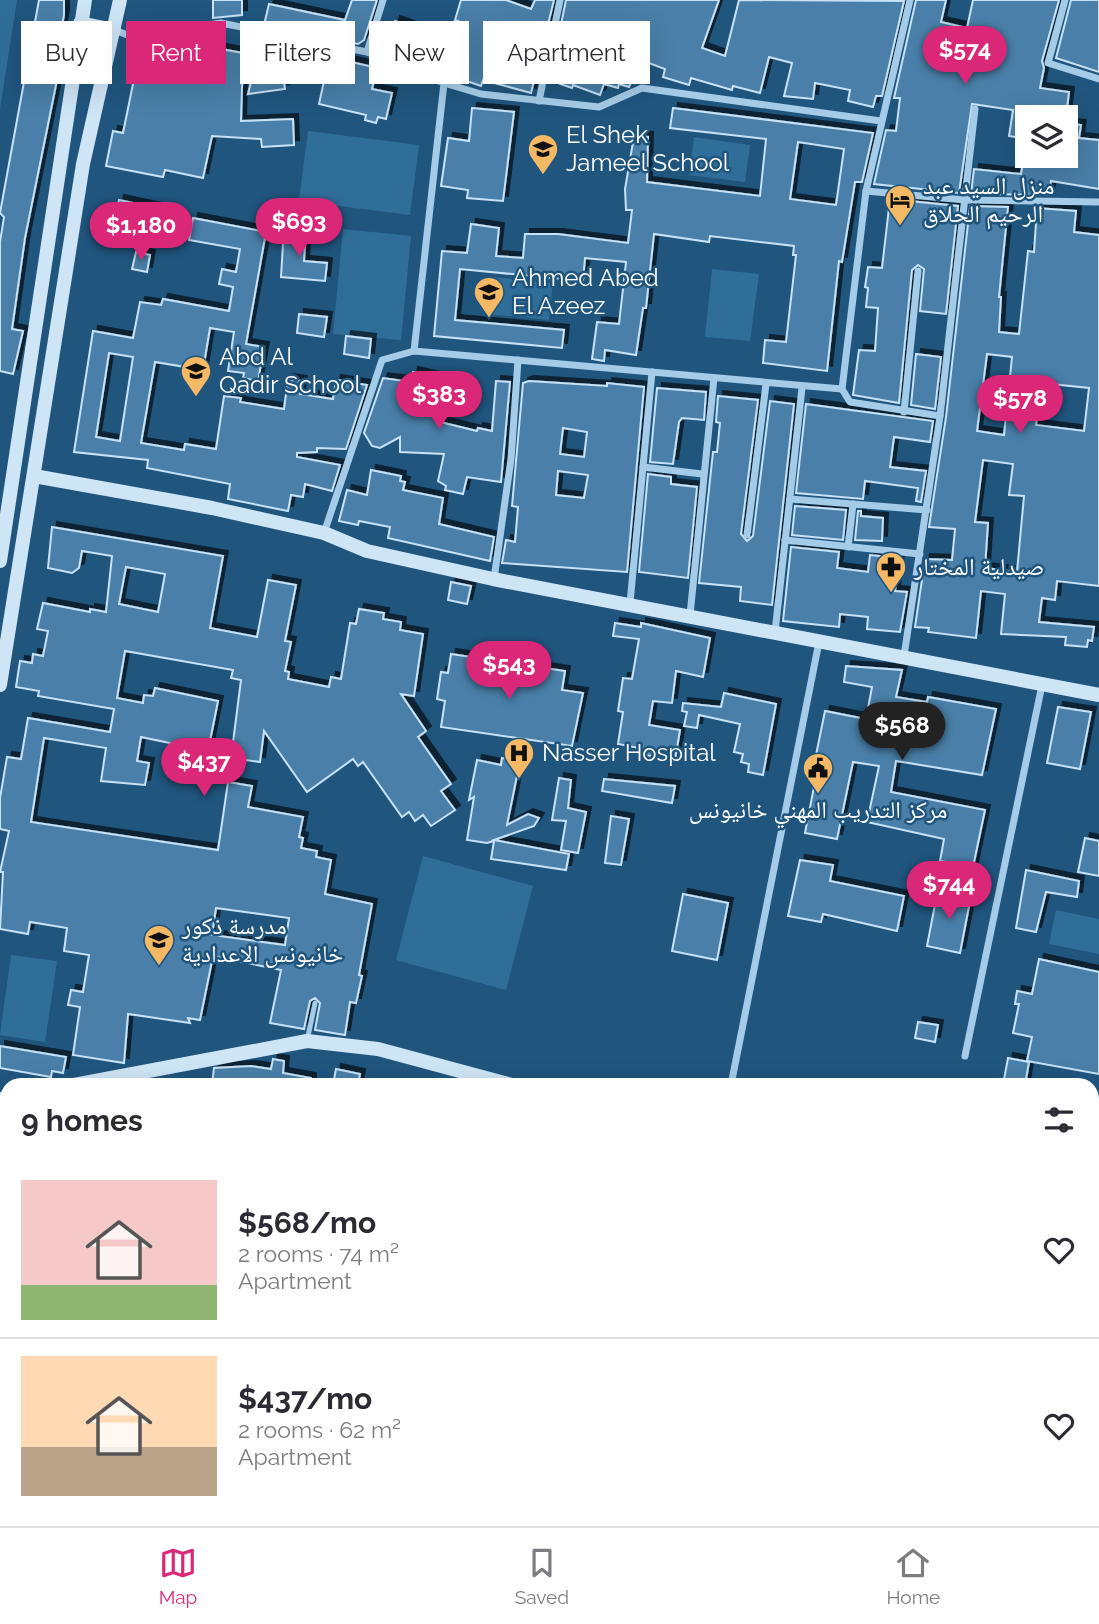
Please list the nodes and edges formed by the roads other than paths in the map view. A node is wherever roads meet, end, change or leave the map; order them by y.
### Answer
1 (85, 0) edge
2 (120, 0) edge
3 (383, 0) edge
4 (560, 0) edge
5 (910, 0) edge
6 (1065, 0) edge
7 (80, 21) edge
8 (114, 30) junction
9 (367, 52) joint
10 (1099, 79) edge
11 (71, 84) edge
12 (444, 84) edge
13 (447, 84) edge
14 (539, 101) junction
15 (975, 109) dead end
16 (881, 121) junction
17 (866, 191) junction
18 (965, 200) junction
19 (1099, 202) edge
20 (918, 271) dead end
21 (414, 351) junction
22 (518, 360) junction
23 (652, 372) junction
24 (714, 378) junction
25 (765, 384) junction
26 (802, 388) junction
27 (842, 389) junction
28 (904, 412) junction
29 (940, 416) junction
30 (643, 467) junction
31 (702, 474) junction
32 (34, 476) junction
33 (790, 499) junction
34 (853, 504) junction
35 (927, 510) junction
36 (324, 533) junction
37 (747, 535) dead end
38 (785, 540) junction
39 (848, 547) junction
40 (920, 554) junction
41 (0, 561) edge
42 (494, 579) junction
43 (630, 603) junction
44 (690, 615) junction
45 (775, 632) junction
46 (819, 642) junction
47 (904, 656) junction
48 (0, 685) edge
49 (1042, 685) junction
50 (1099, 695) edge
51 (315, 1003) dead end
52 (307, 1041) junction
53 (965, 1056) dead end
54 (111, 1078) edge
55 (486, 1078) edge
56 (732, 1078) edge
57 (535, 1526) edge
58 (543, 1526) edge

1 - 7 street
2 - 8 street
3 - 9 street
4 - 14 street
5 - 16 street
6 - 10 street
8 - 9 street
8 - 32 street
11 - 41 street
12 - 21 street
13 - 14 street
14 - 16 street
15 - 18 street
16 - 17 street
17 - 18 street
17 - 27 street
18 - 19 street
18 - 29 street
20 - 28 street
21 - 22 street
21 - 36 street
22 - 23 street
22 - 42 street
23 - 24 street
23 - 30 street
24 - 25 street
24 - 31 street
25 - 26 street
25 - 37 street
26 - 27 street
26 - 33 street
27 - 28 street
28 - 29 street
29 - 35 street
30 - 31 street
30 - 43 street
31 - 44 street
32 - 36 street
32 - 48 street
33 - 34 street
33 - 38 street
34 - 35 street
34 - 39 street
35 - 40 street
36 - 42 street
38 - 39 street
38 - 45 street
39 - 40 street
40 - 47 street
42 - 43 street
43 - 44 street
44 - 45 street
45 - 46 street
46 - 47 street
46 - 56 street
47 - 49 street
49 - 50 street
49 - 53 street
51 - 52 lane
52 - 54 street
52 - 55 street
57 - 58 street

